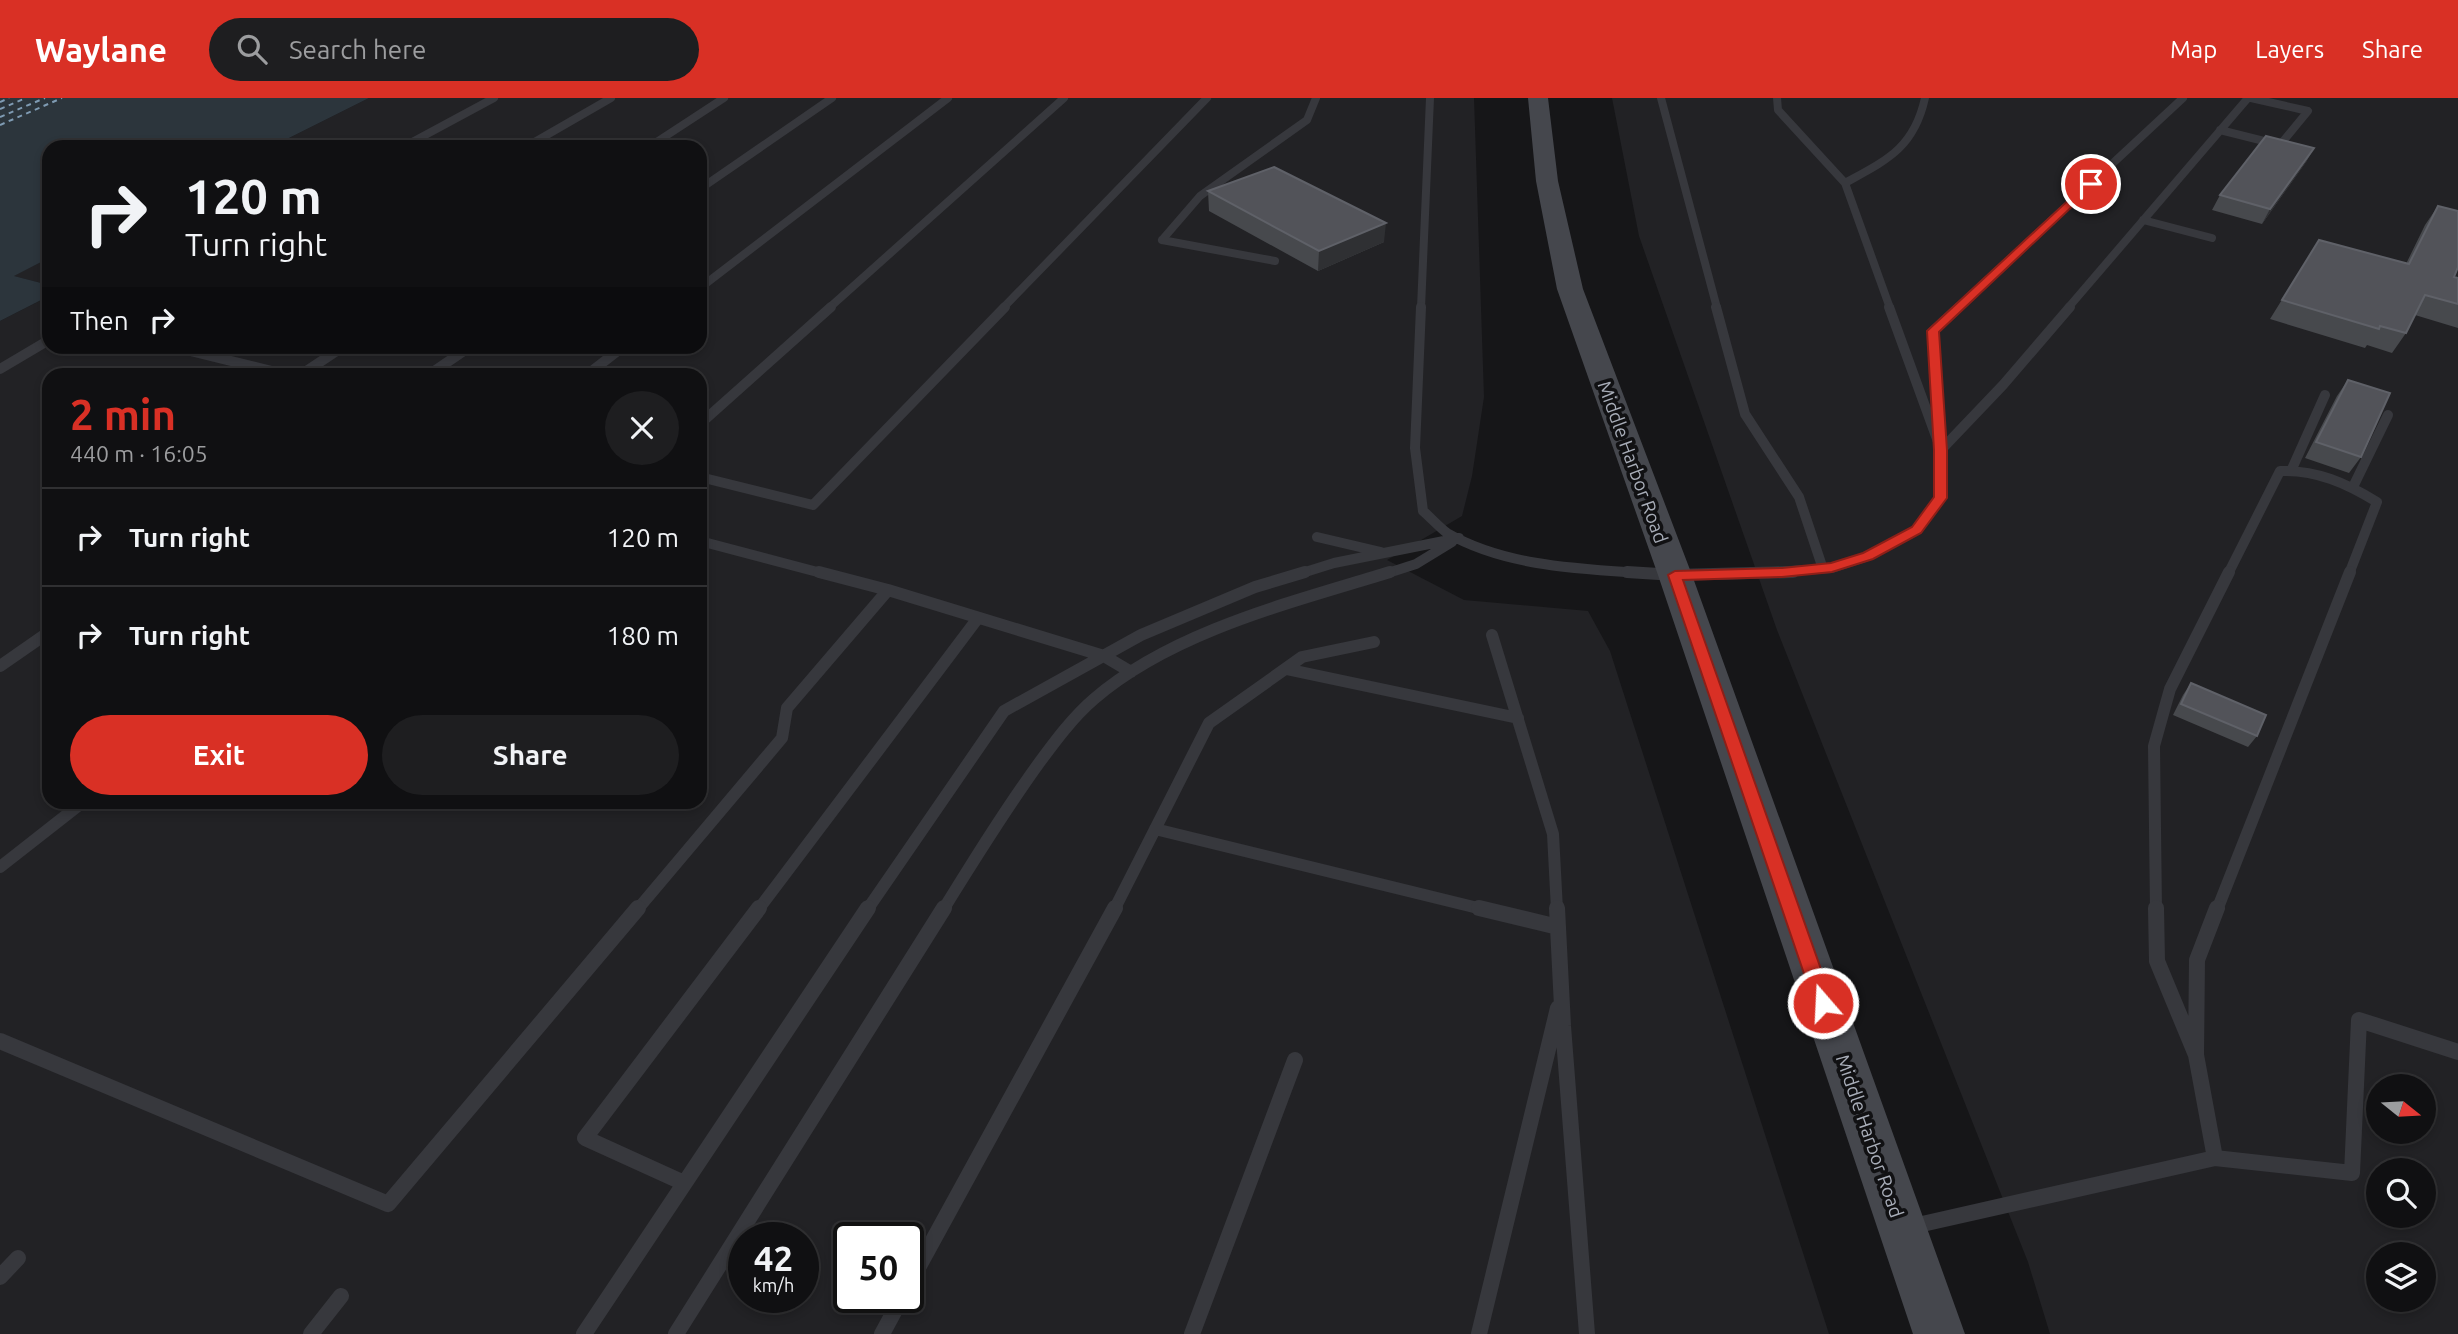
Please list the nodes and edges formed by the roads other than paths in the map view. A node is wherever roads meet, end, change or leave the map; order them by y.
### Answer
1 (494, 98) edge
2 (611, 98) edge
3 (724, 98) edge
4 (832, 98) edge
5 (948, 98) edge
6 (1064, 98) edge
7 (1207, 98) edge
8 (1316, 98) edge
9 (1430, 98) edge
10 (1538, 98) edge
11 (1661, 98) edge
12 (1777, 98) edge
13 (1924, 98) edge
14 (2183, 98) edge
15 (2249, 98) edge
16 (2220, 130) junction
17 (416, 140) edge
18 (538, 140) edge
19 (660, 140) edge
20 (1845, 183) junction
21 (707, 184) edge
22 (2143, 220) junction
23 (2211, 238) dead end
24 (1275, 261) dead end
25 (707, 283) edge
26 (42, 344) edge
27 (204, 354) edge
28 (332, 354) edge
29 (459, 354) edge
30 (614, 354) edge
31 (260, 368) edge
32 (311, 368) edge
33 (439, 368) edge
34 (596, 368) edge
35 (0, 369) edge
36 (2325, 395) dead end
37 (2388, 415) edge
38 (707, 418) edge
39 (1941, 450) junction
40 (2291, 471) junction
41 (707, 479) edge
42 (2353, 487) junction
43 (1317, 537) dead end
44 (1460, 538) junction
45 (707, 543) edge
46 (1384, 553) junction
47 (1823, 569) junction
48 (1675, 575) junction
49 (888, 590) junction
50 (978, 618) junction
51 (1492, 635) dead end
52 (42, 637) edge
53 (1374, 642) dead end
54 (1104, 656) junction
55 (0, 666) edge
56 (1286, 668) junction
57 (1131, 672) junction
58 (1518, 718) junction
59 (74, 809) edge
60 (1155, 829) junction
61 (0, 867) edge
62 (1558, 928) junction
63 (1562, 993) junction
64 (0, 1041) edge
65 (2458, 1052) edge
66 (2196, 1055) junction
67 (1295, 1059) dead end
68 (2216, 1158) junction
69 (684, 1183) junction
70 (1902, 1228) junction
71 (924, 1256) edge
72 (18, 1258) dead end
73 (0, 1277) edge
74 (341, 1297) dead end
75 (893, 1313) edge
76 (311, 1334) edge
77 (584, 1334) edge
78 (676, 1334) edge
79 (882, 1334) edge
80 (1192, 1334) edge
81 (1479, 1334) edge
82 (1587, 1334) edge
83 (1939, 1334) edge

1 - 17 lane
2 - 18 lane
3 - 19 lane
4 - 21 lane
5 - 25 lane
6 - 38 lane
7 - 41 lane
8 - 24 lane
9 - 44 lane
10 - 48 main road, Middle Harbor Road
11 - 47 lane
12 - 20 lane
13 - 20 lane
14 - 39 lane
15 - 16 lane
15 - 16 lane
16 - 22 lane
20 - 39 lane
22 - 23 lane
22 - 39 lane
26 - 35 lane
27 - 31 lane
28 - 32 lane
29 - 33 lane
30 - 34 lane
36 - 40 lane
37 - 42 lane
39 - 47 lane
40 - 42 lane
40 - 66 lane
42 - 66 lane
43 - 46 lane
44 - 46 lane
44 - 48 lane
44 - 57 lane
45 - 49 lane
46 - 54 lane
47 - 48 lane
48 - 70 main road, Middle Harbor Road
49 - 50 lane
49 - 64 lane
50 - 54 lane
50 - 69 lane
51 - 58 lane
52 - 55 lane
53 - 56 lane
54 - 57 lane
54 - 69 lane
56 - 58 lane
56 - 60 lane
57 - 78 lane
58 - 62 lane
59 - 61 lane
60 - 62 lane
60 - 71 lane
62 - 63 lane
63 - 81 lane
63 - 82 lane
65 - 68 lane
66 - 68 lane
67 - 80 lane
68 - 70 lane
69 - 77 lane
70 - 83 main road, Middle Harbor Road
72 - 73 lane
74 - 76 lane
75 - 79 lane

